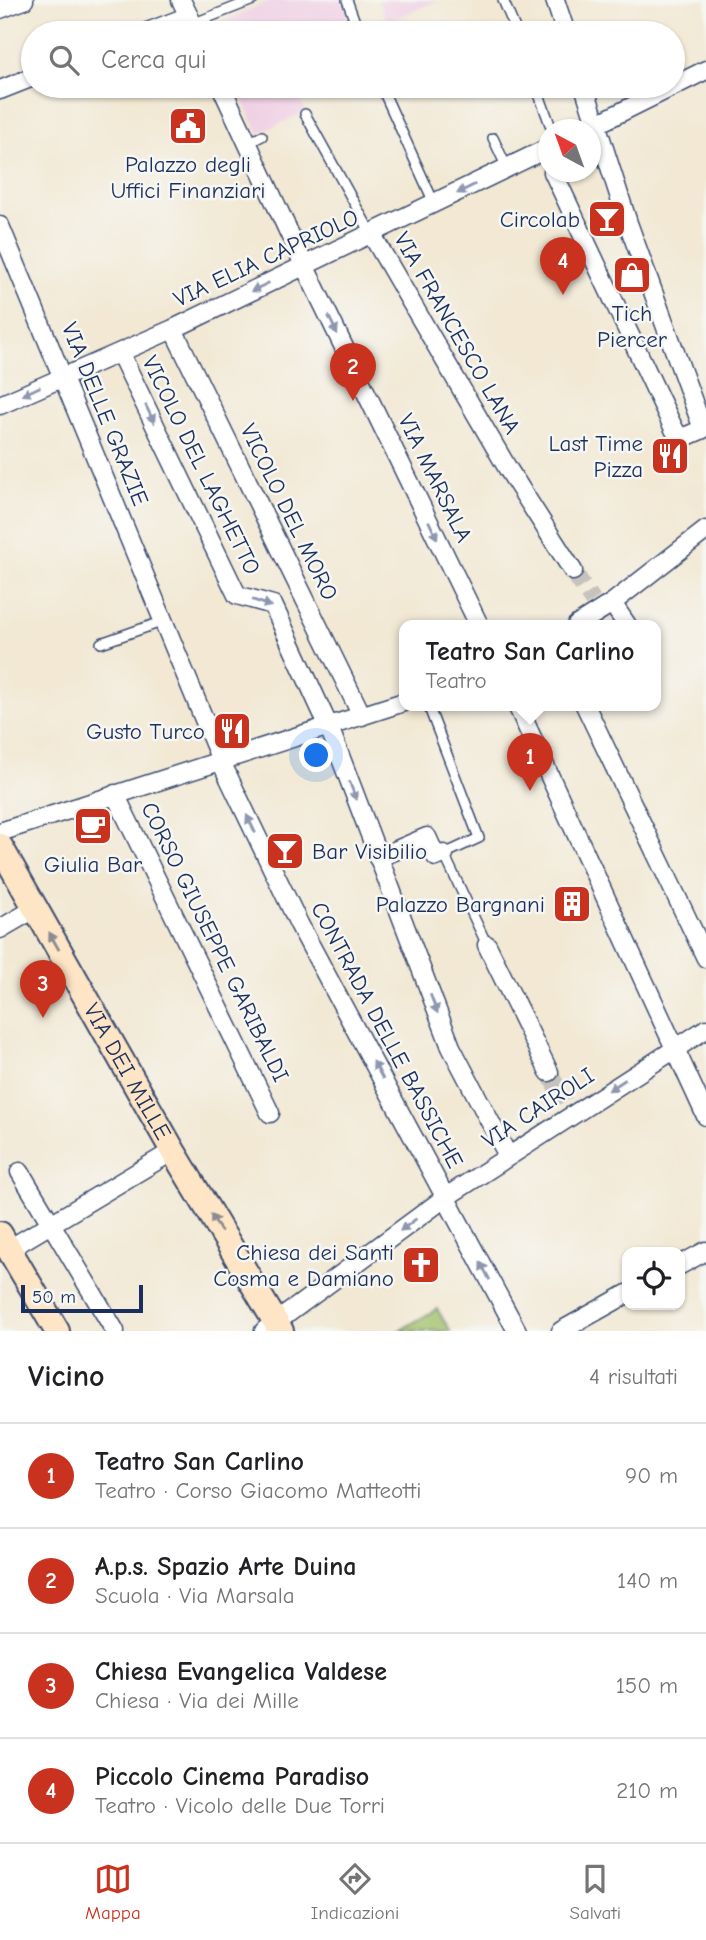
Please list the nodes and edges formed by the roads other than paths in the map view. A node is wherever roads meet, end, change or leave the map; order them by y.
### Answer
1 (24, 0) edge
2 (253, 0) edge
3 (347, 0) edge
4 (503, 0) edge
5 (555, 0) edge
6 (0, 9) edge
7 (190, 18) edge
8 (355, 21) edge
9 (512, 21) edge
10 (562, 21) edge
11 (706, 70) edge
12 (685, 80) edge
13 (21, 82) edge
14 (0, 90) edge
15 (229, 98) edge
16 (387, 98) edge
17 (540, 98) edge
18 (586, 98) edge
19 (650, 98) edge
20 (305, 114) dead end
21 (548, 119) edge
22 (590, 119) edge
23 (601, 122) edge
24 (493, 138) dead end
25 (601, 153) edge
26 (538, 156) edge
27 (507, 168) junction
28 (558, 182) edge
29 (435, 205) junction
30 (0, 226) edge
31 (372, 235) junction
32 (304, 265) junction
33 (173, 330) junction
34 (120, 353) junction
35 (63, 376) junction
36 (0, 405) edge
37 (706, 530) edge
38 (573, 571) tunnel mouth
39 (601, 605) junction
40 (477, 620) edge
41 (583, 620) edge
42 (620, 620) edge
43 (164, 621) junction
44 (100, 643) dead end
45 (399, 704) edge
46 (430, 711) edge
47 (520, 711) edge
48 (588, 711) edge
49 (362, 716) junction
50 (329, 727) junction
51 (221, 758) junction
52 (115, 794) junction
53 (0, 832) edge
54 (0, 847) edge
55 (444, 854) junction
56 (378, 858) junction
57 (36, 908) junction
58 (0, 929) edge
59 (487, 945) joint
60 (706, 958) edge
61 (706, 1029) edge
62 (674, 1048) junction
63 (550, 1072) tunnel mouth
64 (270, 1113) dead end
65 (706, 1116) edge
66 (173, 1151) junction
67 (508, 1156) junction
68 (20, 1172) dead end
69 (446, 1197) junction
70 (50, 1224) junction
71 (4, 1242) edge
72 (706, 1251) edge
73 (685, 1262) edge
74 (622, 1297) edge
75 (274, 1329) edge
76 (57, 1331) edge
77 (115, 1331) edge
78 (517, 1331) edge
79 (561, 1331) edge

1 - 6 street
2 - 7 lane
3 - 8 lane
4 - 9 lane
5 - 10 street
11 - 12 street
13 - 14 street
15 - 32 street, VIA MARSALA
16 - 29 lane
17 - 21 lane
18 - 22 street
19 - 23 street
20 - 31 lane, VIA FRANCESCO LANA
24 - 27 lane
25 - 28 street
26 - 27 street, VIA ELIA CAPRIOLO
27 -> 29 street, VIA ELIA CAPRIOLO
29 - 31 street, VIA ELIA CAPRIOLO
30 - 35 street, VIA DELLE GRAZIE
31 - 32 street, VIA ELIA CAPRIOLO
31 - 38 street, VIA FRANCESCO LANA
32 -> 33 street, VIA ELIA CAPRIOLO
32 -> 40 street, VIA MARSALA
33 - 34 street, VIA ELIA CAPRIOLO
33 - 49 street, VICOLO DEL MORO
34 - 35 street, VIA ELIA CAPRIOLO
34 -> 50 street, VICOLO DEL LAGHETTO
35 -> 36 street, VIA ELIA CAPRIOLO
35 - 43 street, VIA DELLE GRAZIE
37 - 39 street
39 - 41 street
39 - 42 street
43 - 44 lane
43 - 51 street, VIA DELLE GRAZIE
45 - 49 street, CORSO GIUSEPPE GARIBALDI
46 - 55 lane
47 - 62 street
48 - 60 street
49 - 50 street, CORSO GIUSEPPE GARIBALDI
50 - 51 street, CORSO GIUSEPPE GARIBALDI
50 -> 56 street, VICOLO DEL LAGHETTO
51 - 52 street, CORSO GIUSEPPE GARIBALDI
69 -> 51 street, CONTRADA DELLE BASSICHE
52 - 53 street, CORSO GIUSEPPE GARIBALDI
52 - 64 street, CORSO GIUSEPPE GARIBALDI
54 - 57 main road, VIA DEI MILLE
55 - 56 street
55 - 59 lane
56 -> 67 street, VICOLO DEL LAGHETTO
57 - 58 street
66 -> 57 main road, VIA DEI MILLE
59 - 63 street
61 - 62 street, VIA CAIROLI
62 - 65 street
62 -> 67 street, VIA CAIROLI
66 - 70 street, VIA DEI MILLE
75 -> 66 main road, VIA DEI MILLE
67 - 69 street, VIA CAIROLI
68 - 70 street
69 -> 75 street, VIA CAIROLI
78 -> 69 street, CONTRADA DELLE BASSICHE
70 - 71 street, VIA DEI MILLE
70 - 77 street
71 - 76 main road
72 - 73 street
74 - 79 street

